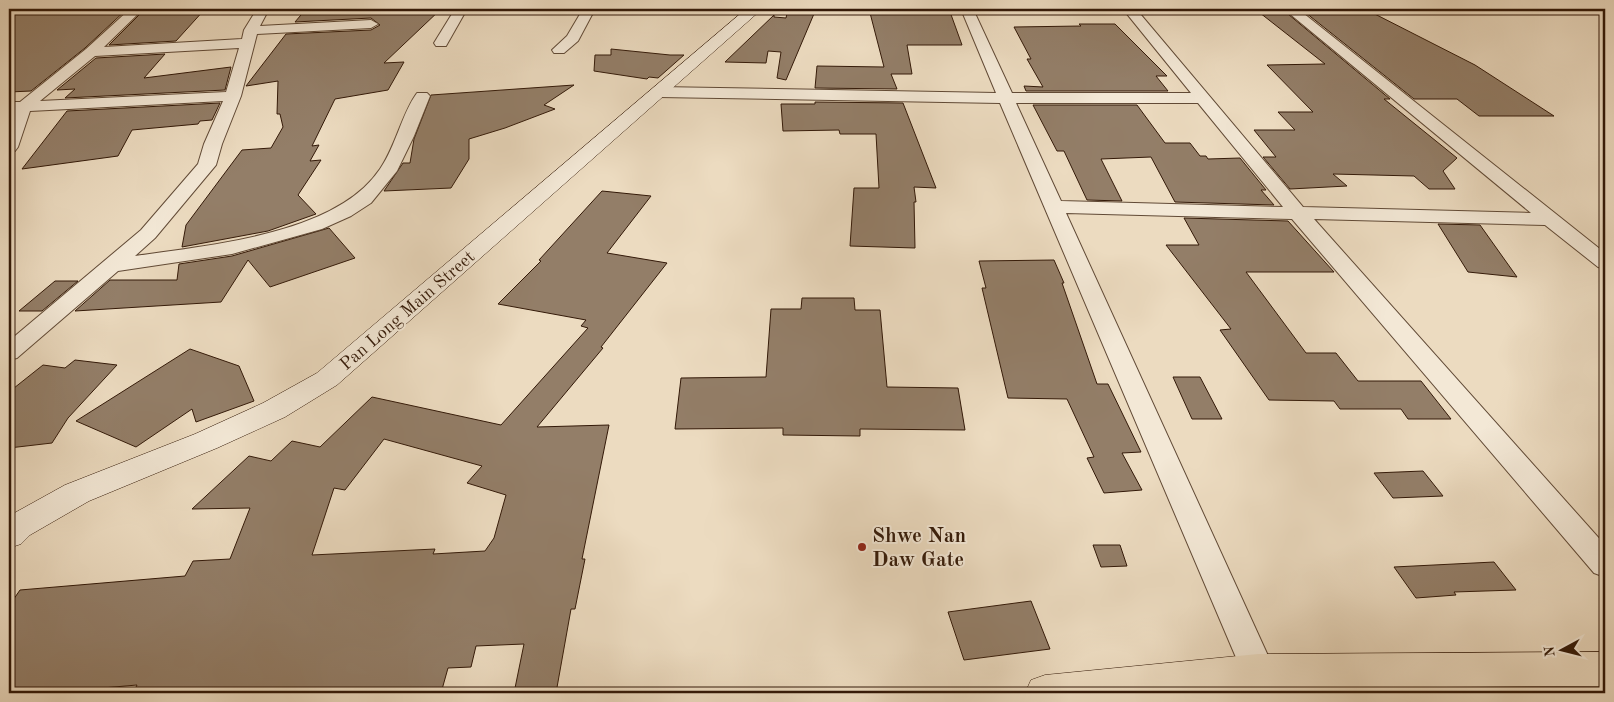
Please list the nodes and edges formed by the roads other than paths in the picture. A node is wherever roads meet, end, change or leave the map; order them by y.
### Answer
1 (137, 9) edge
2 (263, 9) edge
3 (461, 9) edge
4 (589, 9) edge
5 (756, 9) edge
6 (967, 9) edge
7 (1129, 9) edge
8 (1290, 9) edge
9 (371, 24) dead end
10 (249, 36) junction
11 (441, 44) dead end
12 (560, 50) dead end
13 (91, 52) junction
14 (659, 92) junction
15 (233, 96) junction
16 (422, 96) dead end
17 (1006, 98) junction
18 (1203, 98) junction
19 (13, 108) edge
20 (9, 147) edge
21 (1053, 207) junction
22 (1298, 213) junction
23 (1550, 219) junction
24 (1605, 263) edge
25 (113, 265) junction
26 (9, 353) edge
27 (9, 535) edge
28 (1605, 565) edge
29 (1605, 669) edge
30 (1258, 671) junction
31 (1045, 693) edge

1 - 13 street
2 - 10 street
3 - 11 street
4 - 12 street
5 - 14 street, Pan Long Main Street
6 - 17 street
7 - 18 street
8 - 23 street
9 - 10 street
10 - 13 street
10 - 15 street
13 - 19 street
14 - 17 street
14 - 27 street, Pan Long Main Street
15 - 19 street
15 - 25 street
16 - 25 street
17 - 18 street
17 - 21 street
18 - 22 street
19 - 20 street
21 - 22 street
21 - 30 street
22 - 23 street
22 - 28 street
23 - 24 street
25 - 26 street
29 - 30 highway
30 - 31 highway

